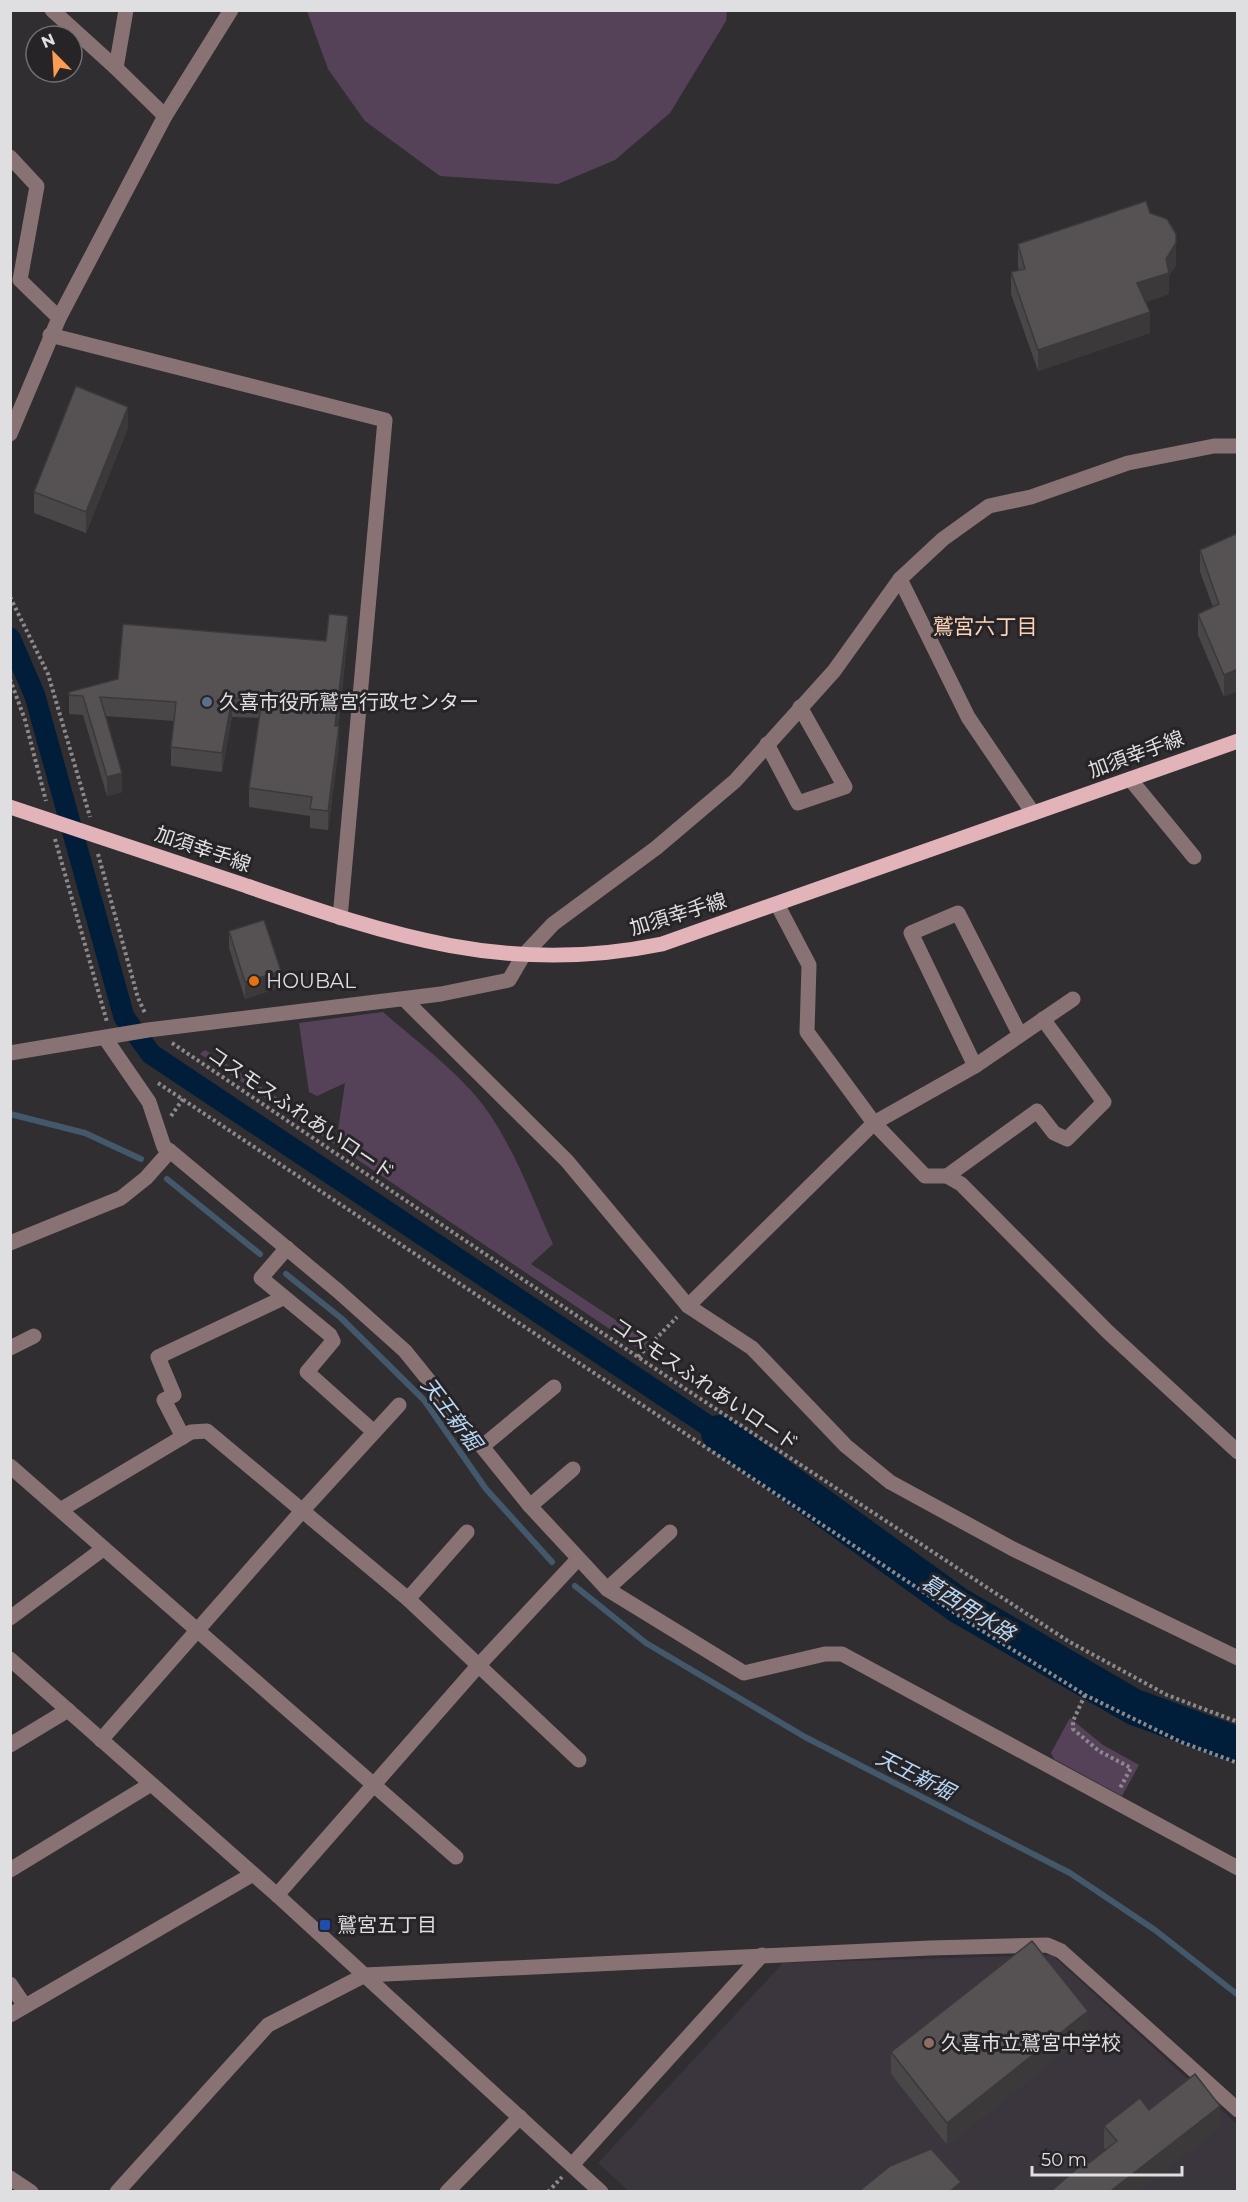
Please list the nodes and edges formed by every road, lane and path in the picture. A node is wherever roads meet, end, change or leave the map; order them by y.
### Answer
1 (52, 10) edge
2 (126, 10) edge
3 (231, 10) edge
4 (117, 68) junction
5 (165, 116) junction
6 (10, 157) edge
7 (59, 318) junction
8 (50, 335) junction
9 (11, 434) edge
10 (1238, 446) edge
11 (900, 579) junction
12 (10, 597) edge
13 (10, 679) edge
14 (800, 707) junction
15 (1238, 741) edge
16 (767, 744) junction
17 (1130, 779) junction
18 (46, 801) dead end
19 (10, 807) edge
20 (1034, 813) junction
21 (87, 824) junction
22 (56, 830) junction
23 (98, 852) dead end
24 (1194, 857) dead end
25 (777, 904) junction
26 (339, 918) junction
27 (523, 956) junction
28 (404, 999) junction
29 (1073, 999) dead end
30 (1043, 1019) junction
31 (148, 1024) junction
32 (111, 1033) junction
33 (1020, 1035) junction
34 (172, 1042) dead end
35 (10, 1053) edge
36 (975, 1066) junction
37 (153, 1080) dead end
38 (874, 1123) junction
39 (170, 1151) junction
40 (947, 1176) junction
41 (10, 1243) edge
42 (287, 1248) junction
43 (283, 1298) junction
44 (688, 1306) junction
45 (34, 1336) dead end
46 (10, 1348) edge
47 (638, 1357) junction
48 (554, 1387) dead end
49 (399, 1405) dead end
50 (374, 1432) junction
51 (183, 1437) junction
52 (484, 1445) junction
53 (1238, 1452) edge
54 (10, 1466) edge
55 (573, 1469) dead end
56 (530, 1506) junction
57 (62, 1509) junction
58 (302, 1511) junction
59 (467, 1532) dead end
60 (670, 1533) dead end
61 (103, 1549) junction
62 (578, 1559) junction
63 (607, 1589) junction
64 (408, 1599) junction
65 (10, 1618) edge
66 (198, 1630) junction
67 (1238, 1658) edge
68 (10, 1659) edge
69 (478, 1666) junction
70 (1085, 1695) junction
71 (68, 1710) junction
72 (1238, 1722) edge
73 (101, 1740) junction
74 (10, 1745) edge
75 (579, 1760) dead end
76 (1238, 1763) edge
77 (151, 1784) junction
78 (374, 1787) junction
79 (1113, 1801) junction
80 (456, 1857) dead end
81 (1238, 1868) edge
82 (10, 1870) edge
83 (253, 1874) junction
84 (277, 1895) junction
85 (762, 1955) junction
86 (365, 1975) junction
87 (10, 1984) edge
88 (25, 2006) junction
89 (10, 2015) edge
90 (1238, 2110) edge
91 (520, 2117) junction
92 (572, 2165) junction
93 (10, 2178) edge
94 (31, 2192) edge
95 (117, 2192) edge
96 (447, 2192) edge
97 (601, 2192) edge

1 - 4 street
2 - 4 street
3 - 5 street
4 - 5 street
5 - 7 street
6 - 7 street
7 - 8 street
8 - 9 street
8 - 26 street
10 - 11 street
11 - 14 street
11 - 20 street
12 - 21 path
13 - 18 path
14 - 16 street
14 - 16 street
15 - 17 main road, 加須幸手線
16 - 27 street
17 - 20 main road, 加須幸手線
17 - 24 street
19 - 22 main road
20 - 25 main road, 加須幸手線
21 - 22 main road, 加須幸手線
21 - 26 main road, 加須幸手線
22 - 32 path
23 - 31 path
25 - 27 main road, 加須幸手線
25 - 38 street
26 - 27 main road, 加須幸手線
27 - 28 street
28 - 31 street
28 - 44 street
29 - 30 street
30 - 33 street
30 - 40 street
31 - 32 street
32 - 35 street
32 - 39 street
33 - 36 street
33 - 36 street
34 - 47 path, コスモスふれあいロード
36 - 38 street
37 - 70 path
38 - 40 street
38 - 44 street
39 - 41 street
39 - 42 street
40 - 53 street
42 - 43 street
42 - 52 street
43 - 50 street
43 - 51 street
44 - 47 path
44 - 67 street
45 - 46 street
47 - 72 path, コスモスふれあいロード
48 - 52 street
49 - 50 street
50 - 58 street
51 - 57 street
51 - 58 street
52 - 56 street
54 - 57 street
55 - 56 street
56 - 62 street
57 - 61 street
58 - 64 street
58 - 66 street
59 - 64 street
60 - 63 street
61 - 65 street
61 - 66 street
62 - 63 street
62 - 69 street
63 - 79 street
64 - 69 street
66 - 73 street
66 - 78 street
68 - 71 street
69 - 75 street
69 - 78 street
70 - 76 path
70 - 79 path
71 - 73 street
71 - 74 street
73 - 77 street
77 - 82 street
77 - 83 street
78 - 80 street
78 - 84 street
79 - 81 street
83 - 84 street
83 - 88 street
84 - 86 street
85 - 86 street
85 - 90 street
85 - 92 street
86 - 91 street
86 - 95 street
87 - 88 street
88 - 89 street
91 - 92 street
91 - 96 street
92 - 97 street
93 - 94 street

